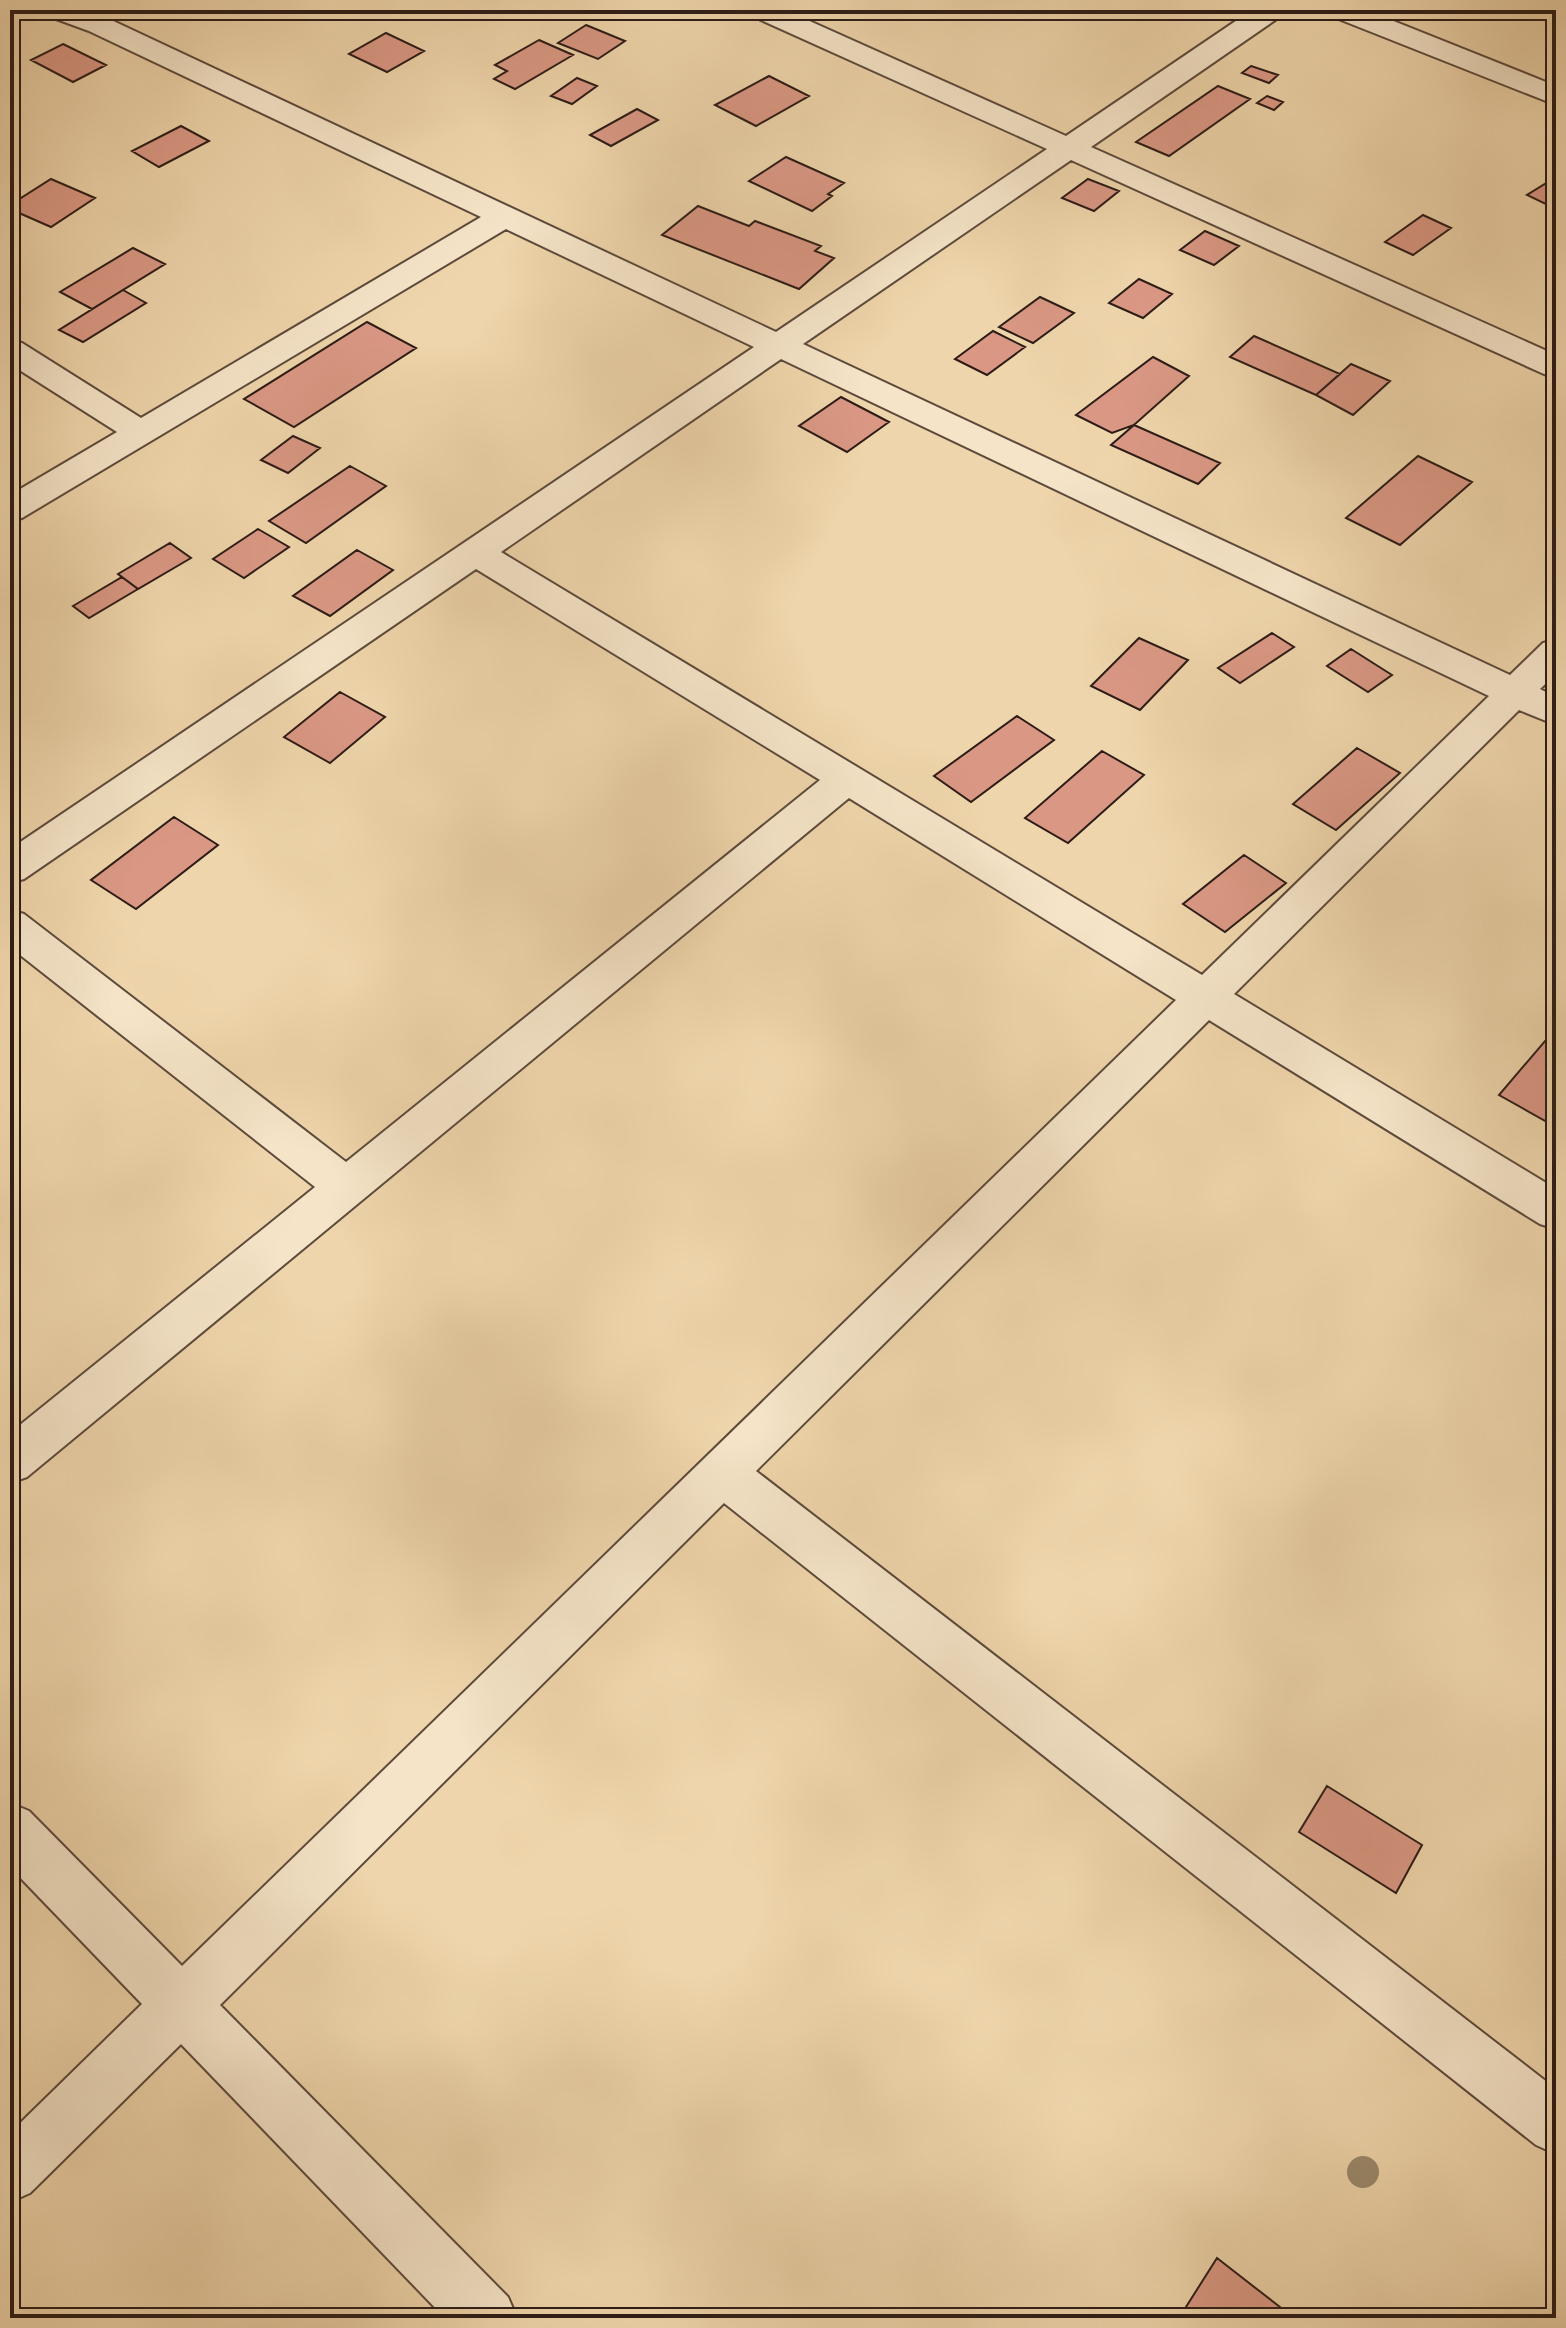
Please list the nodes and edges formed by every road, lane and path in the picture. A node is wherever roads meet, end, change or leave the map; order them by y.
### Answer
1 (58, 10) edge
2 (762, 10) edge
3 (1271, 10) edge
4 (1341, 10) edge
5 (1556, 96) edge
6 (1069, 148) junction
7 (505, 216) junction
8 (778, 345) junction
9 (10, 350) edge
10 (1556, 367) edge
11 (140, 432) junction
12 (10, 510) edge
13 (475, 552) junction
14 (1556, 652) edge
15 (1536, 702) edge
16 (847, 779) junction
17 (10, 869) edge
18 (10, 925) edge
19 (1205, 997) junction
20 (346, 1187) junction
21 (1556, 1211) edge
22 (10, 1462) edge
23 (722, 1473) junction
24 (10, 1829) edge
25 (182, 2005) junction
26 (1556, 2125) edge
27 (10, 2173) edge
28 (487, 2318) edge

1 - 7 street
2 - 6 street
3 - 6 street
4 - 5 street
6 - 8 street
6 - 10 street
7 - 8 street
7 - 11 street
8 - 13 street
8 - 15 street
9 - 11 street
11 - 12 street
13 - 16 street
13 - 17 street
14 - 15 street
15 - 19 street
16 - 19 street
16 - 20 street
18 - 20 street
19 - 21 street
19 - 23 street
20 - 22 street
23 - 25 street
23 - 26 street
24 - 25 street
25 - 27 street
25 - 28 street

